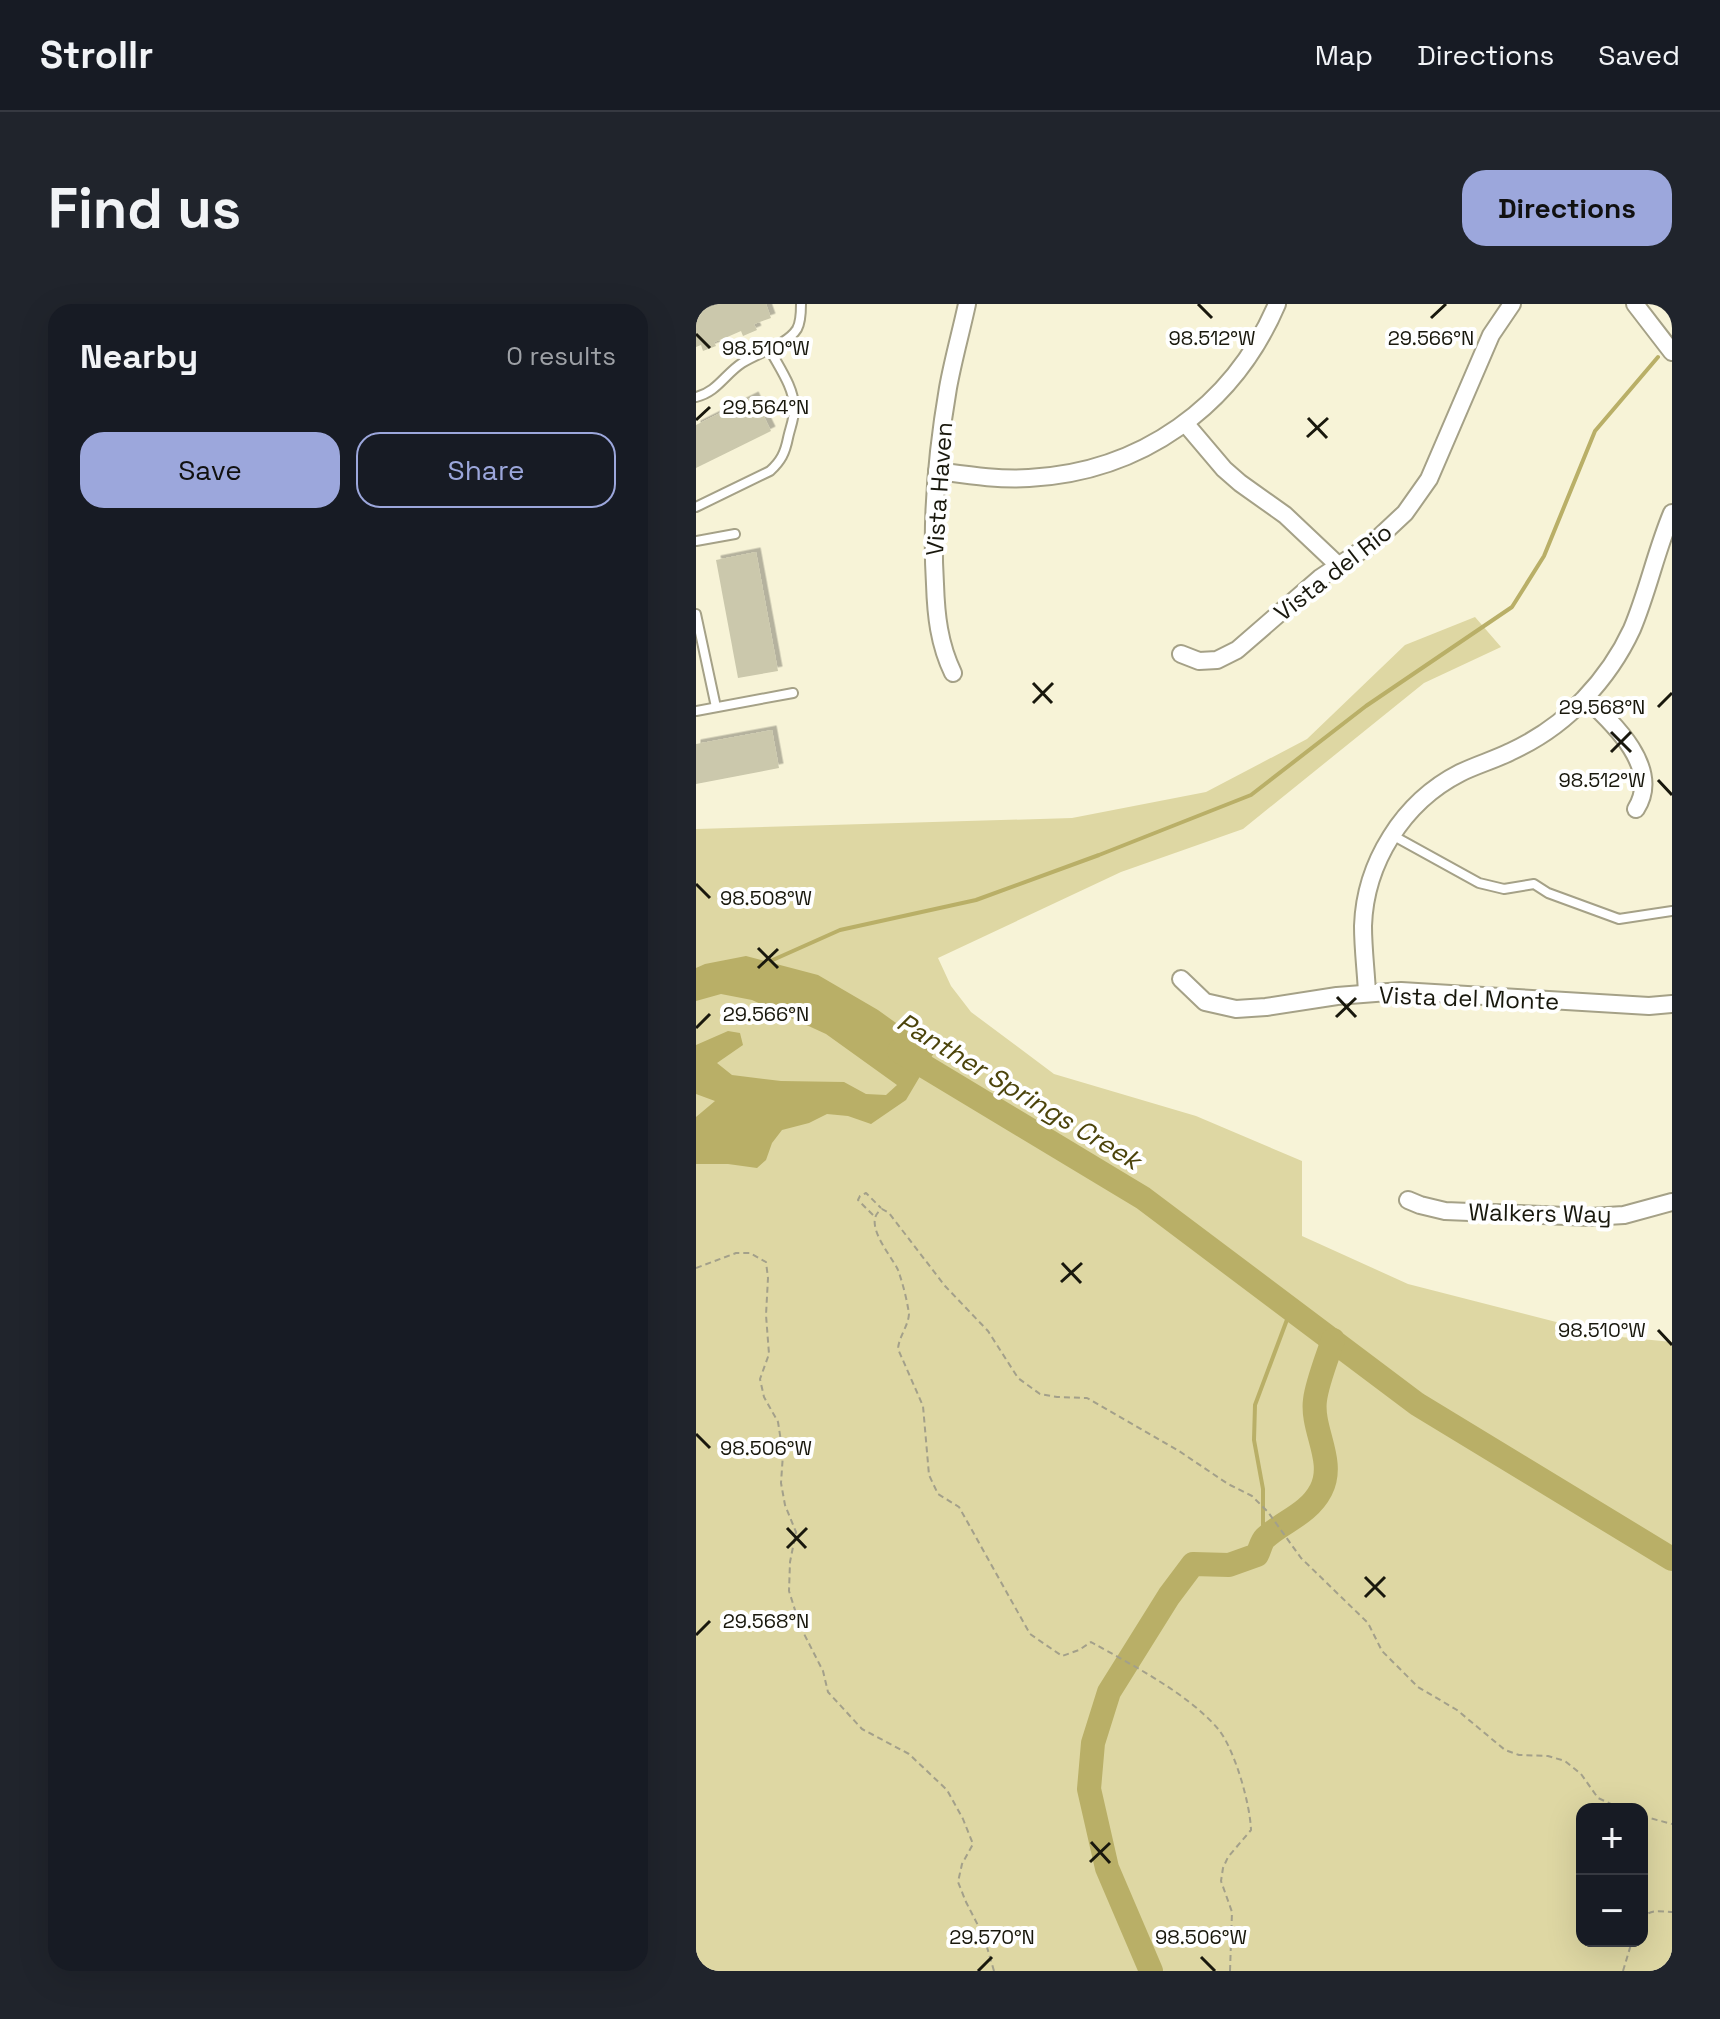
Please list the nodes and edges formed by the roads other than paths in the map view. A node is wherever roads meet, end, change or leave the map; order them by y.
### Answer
1 (801, 304) edge
2 (967, 304) edge
3 (1277, 304) edge
4 (1512, 304) edge
5 (1635, 304) edge
6 (769, 348) junction
7 (1672, 352) edge
8 (696, 397) edge
9 (1185, 423) junction
10 (937, 471) junction
11 (696, 507) edge
12 (1672, 513) edge
13 (735, 534) dead end
14 (696, 541) edge
15 (1339, 566) junction
16 (696, 614) edge
17 (697, 625) edge
18 (1181, 654) dead end
19 (953, 673) dead end
20 (793, 693) dead end
21 (1586, 698) junction
22 (716, 707) junction
23 (696, 711) edge
24 (1636, 809) dead end
25 (1392, 835) junction
26 (1672, 911) edge
27 (1181, 979) dead end
28 (1367, 993) junction
29 (1672, 1004) edge
30 (1408, 1200) dead end
31 (1672, 1202) edge

1 - 6 lane
2 - 10 street, Vista Haven
3 - 9 street
4 - 15 street, Vista del Rio
5 - 7 street
6 - 8 lane
6 - 11 lane
9 - 10 street
9 - 15 street
10 - 19 street, Vista Haven
12 - 21 street
13 - 14 lane
15 - 18 street, Vista del Rio
16 - 17 lane
17 - 22 lane
20 - 22 lane
21 - 24 street
21 - 25 street
22 - 23 lane
25 - 26 lane
25 - 28 street
27 - 28 street, Vista del Monte
28 - 29 street, Vista del Monte
30 - 31 street, Walkers Way

